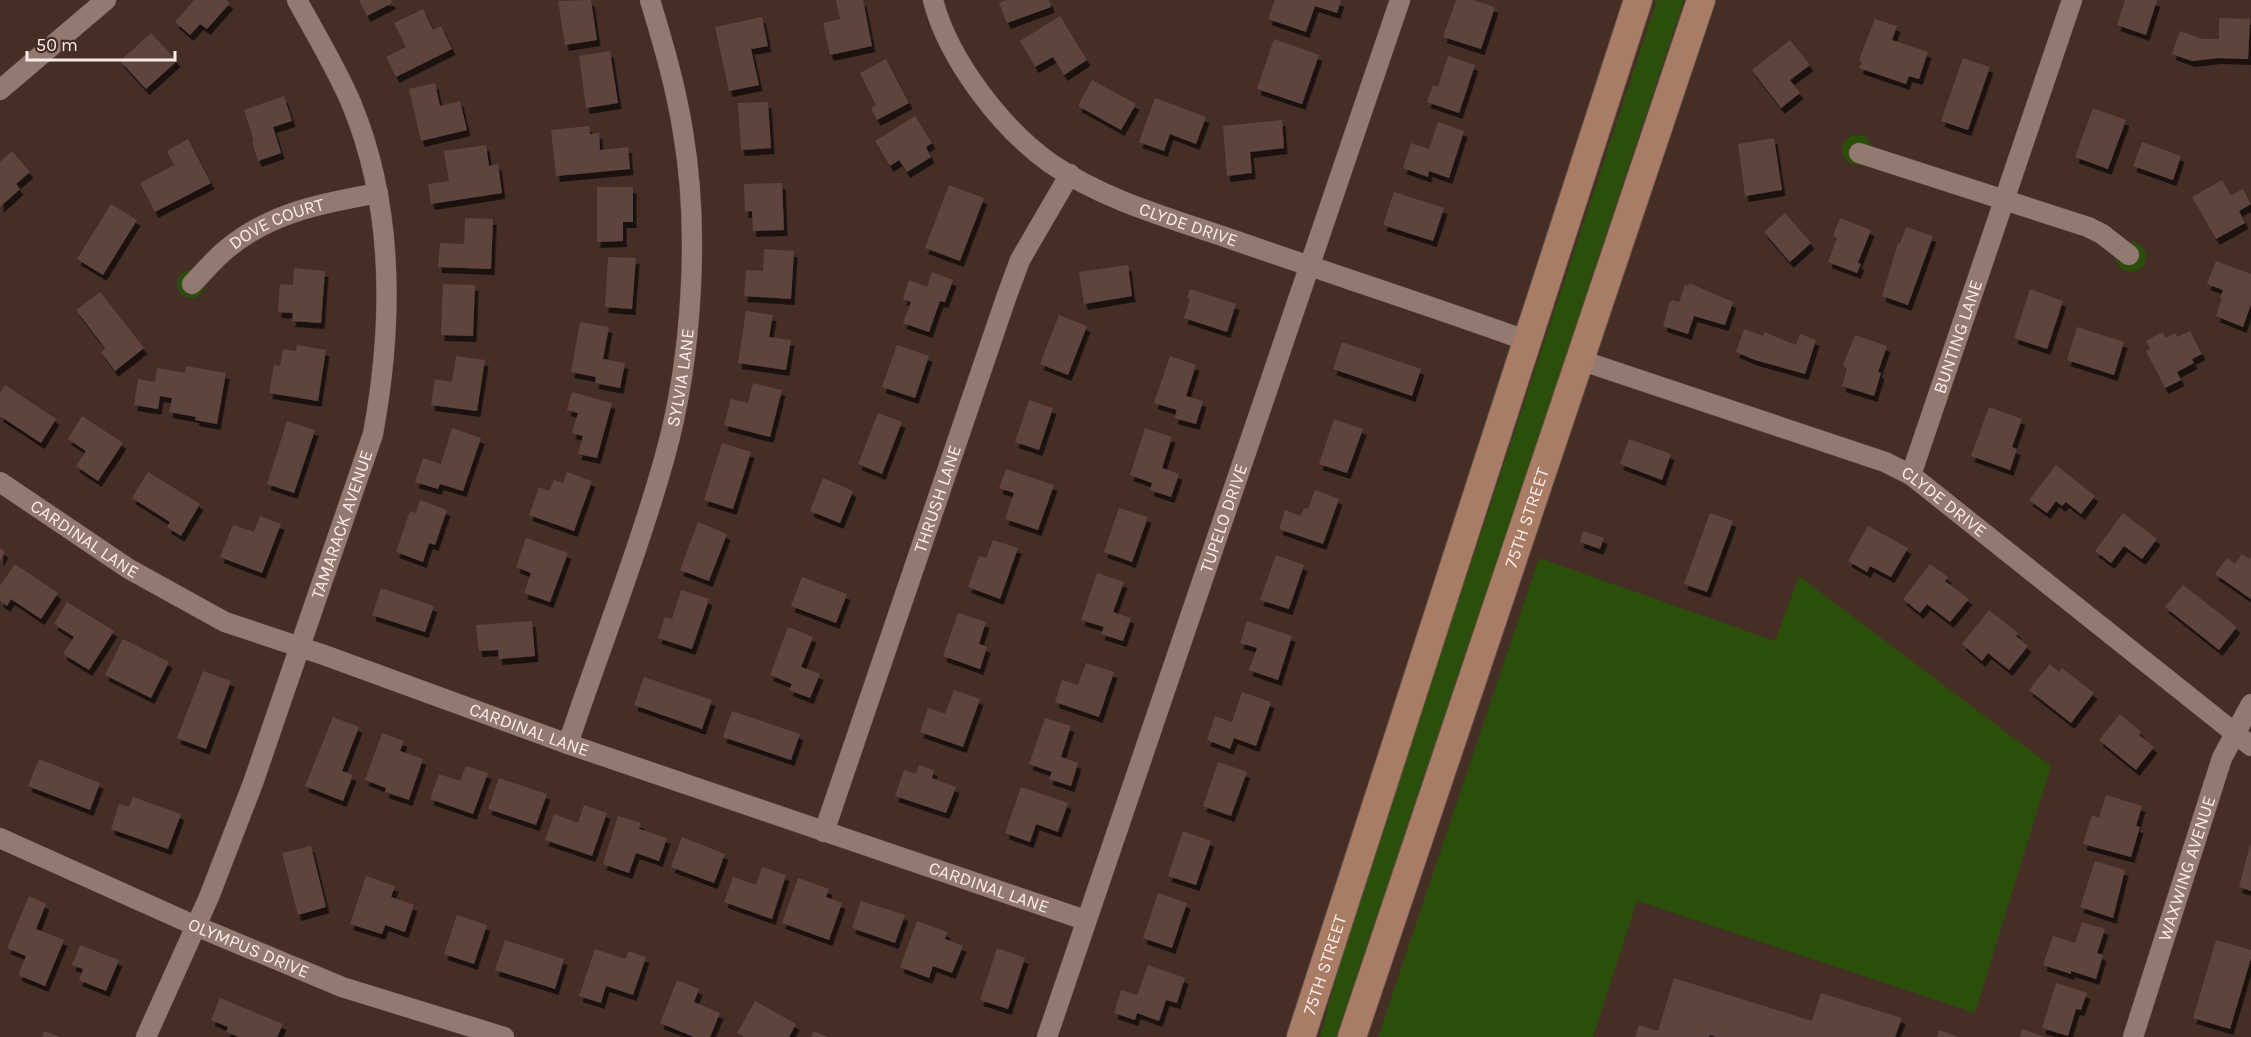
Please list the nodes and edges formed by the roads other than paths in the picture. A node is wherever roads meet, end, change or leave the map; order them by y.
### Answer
1 (106, 0) edge
2 (297, 0) edge
3 (650, 0) edge
4 (933, 0) edge
5 (1400, 0) edge
6 (1638, 0) edge
7 (1701, 0) edge
8 (2072, 0) edge
9 (0, 90) edge
10 (1859, 153) dead end
11 (1070, 174) junction
12 (378, 194) junction
13 (2003, 199) junction
14 (2129, 255) dead end
15 (1310, 266) junction
16 (192, 284) dead end
17 (1525, 340) junction
18 (1580, 360) junction
19 (1911, 475) junction
20 (0, 482) edge
21 (300, 647) junction
22 (2251, 704) edge
23 (2234, 733) junction
24 (568, 744) junction
25 (2251, 746) edge
26 (824, 832) junction
27 (0, 838) edge
28 (1085, 920) junction
29 (196, 926) junction
30 (146, 1037) edge
31 (504, 1037) edge
32 (1047, 1037) edge
33 (1301, 1037) edge
34 (1352, 1037) edge
35 (2133, 1037) edge

1 - 9 street
2 - 12 street, TAMARACK AVENUE
3 - 24 street, SYLVIA LANE
4 - 11 street, CLYDE DRIVE
5 - 15 street, TUPELO DRIVE
6 - 17 main road, 75TH STREET
7 - 18 main road, 75TH STREET
8 - 13 street, BUNTING LANE
10 - 13 street
11 - 15 street, CLYDE DRIVE
11 - 26 street, THRUSH LANE
12 - 16 street, DOVE COURT
12 - 21 street, TAMARACK AVENUE
13 - 14 street
13 - 19 street, BUNTING LANE
15 - 17 street, CLYDE DRIVE
15 - 28 street, TUPELO DRIVE
17 - 33 main road, 75TH STREET
18 - 19 street, CLYDE DRIVE
18 - 34 main road, 75TH STREET
19 - 23 street, CLYDE DRIVE
20 - 21 street, CARDINAL LANE
21 - 24 street, CARDINAL LANE
21 - 29 street, TAMARACK AVENUE
22 - 23 street, WAXWING AVENUE
23 - 25 street, CLYDE DRIVE
23 - 35 street, WAXWING AVENUE
24 - 26 street, CARDINAL LANE
26 - 28 street, CARDINAL LANE
27 - 29 street, OLYMPUS DRIVE
28 - 32 street, TUPELO DRIVE
29 - 30 street, TAMARACK AVENUE
29 - 31 street, OLYMPUS DRIVE

